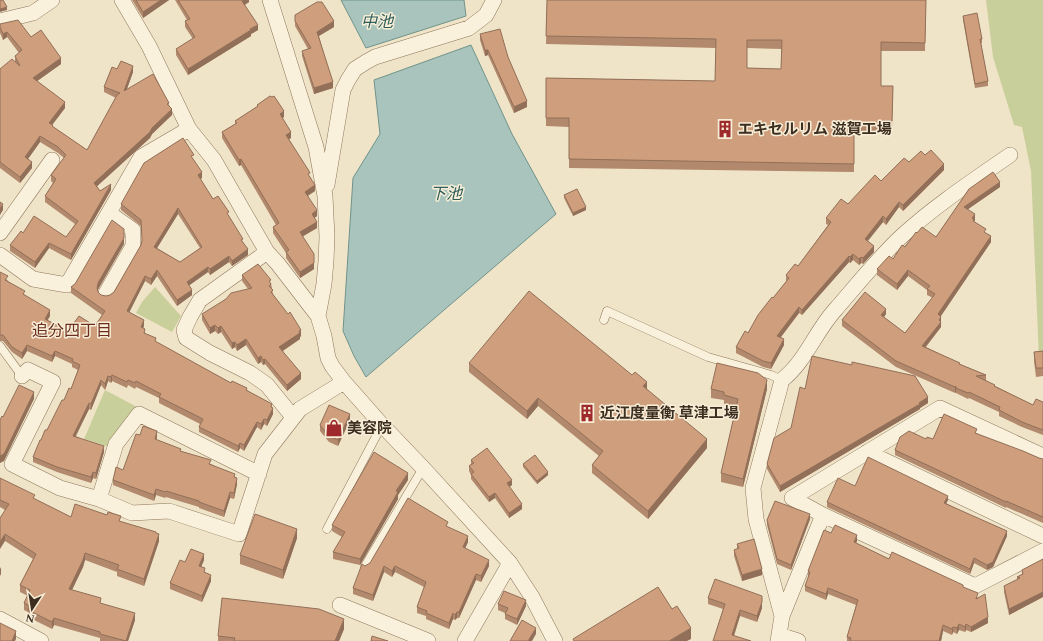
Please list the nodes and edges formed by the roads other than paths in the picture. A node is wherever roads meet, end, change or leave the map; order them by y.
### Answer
1 (52, 0) edge
2 (122, 0) edge
3 (270, 0) edge
4 (494, 0) edge
5 (0, 21) edge
6 (189, 129) junction
7 (1010, 155) dead end
8 (52, 160) dead end
9 (325, 196) junction
10 (109, 213) junction
11 (0, 233) edge
12 (267, 252) junction
13 (0, 255) edge
14 (106, 293) dead end
15 (318, 316) junction
16 (604, 320) dead end
17 (0, 346) edge
18 (22, 376) joint
19 (782, 380) junction
20 (344, 382) junction
21 (293, 417) junction
22 (382, 425) junction
23 (867, 452) junction
24 (1043, 456) edge
25 (423, 468) junction
26 (259, 474) junction
27 (99, 499) junction
28 (823, 515) junction
29 (327, 529) dead end
30 (1043, 536) edge
31 (1043, 551) edge
32 (510, 563) junction
33 (365, 566) edge
34 (340, 605) dead end
35 (782, 616) junction
36 (0, 619) edge
37 (779, 638) edge
38 (36, 640) edge
39 (428, 641) edge
40 (465, 641) edge
41 (555, 641) edge
42 (798, 641) edge

1 - 5 street
2 - 6 street
3 - 9 street
4 - 9 street
6 - 10 street
6 - 12 street
7 - 19 street
8 - 11 street
9 - 15 street
10 - 13 street
10 - 14 street
12 - 15 street
12 - 21 street
15 - 20 street
16 - 19 lane
17 - 18 lane
18 - 27 street
19 - 35 street
20 - 21 street
20 - 22 street
21 - 26 street
22 - 25 street
22 - 29 lane
23 - 24 street
23 - 28 street
23 - 30 street
25 - 32 street
25 - 33 lane
26 - 27 street
26 - 27 street
28 - 31 street
28 - 35 street
32 - 40 street
32 - 41 street
34 - 39 street
35 - 37 street
36 - 38 street
37 - 42 street

